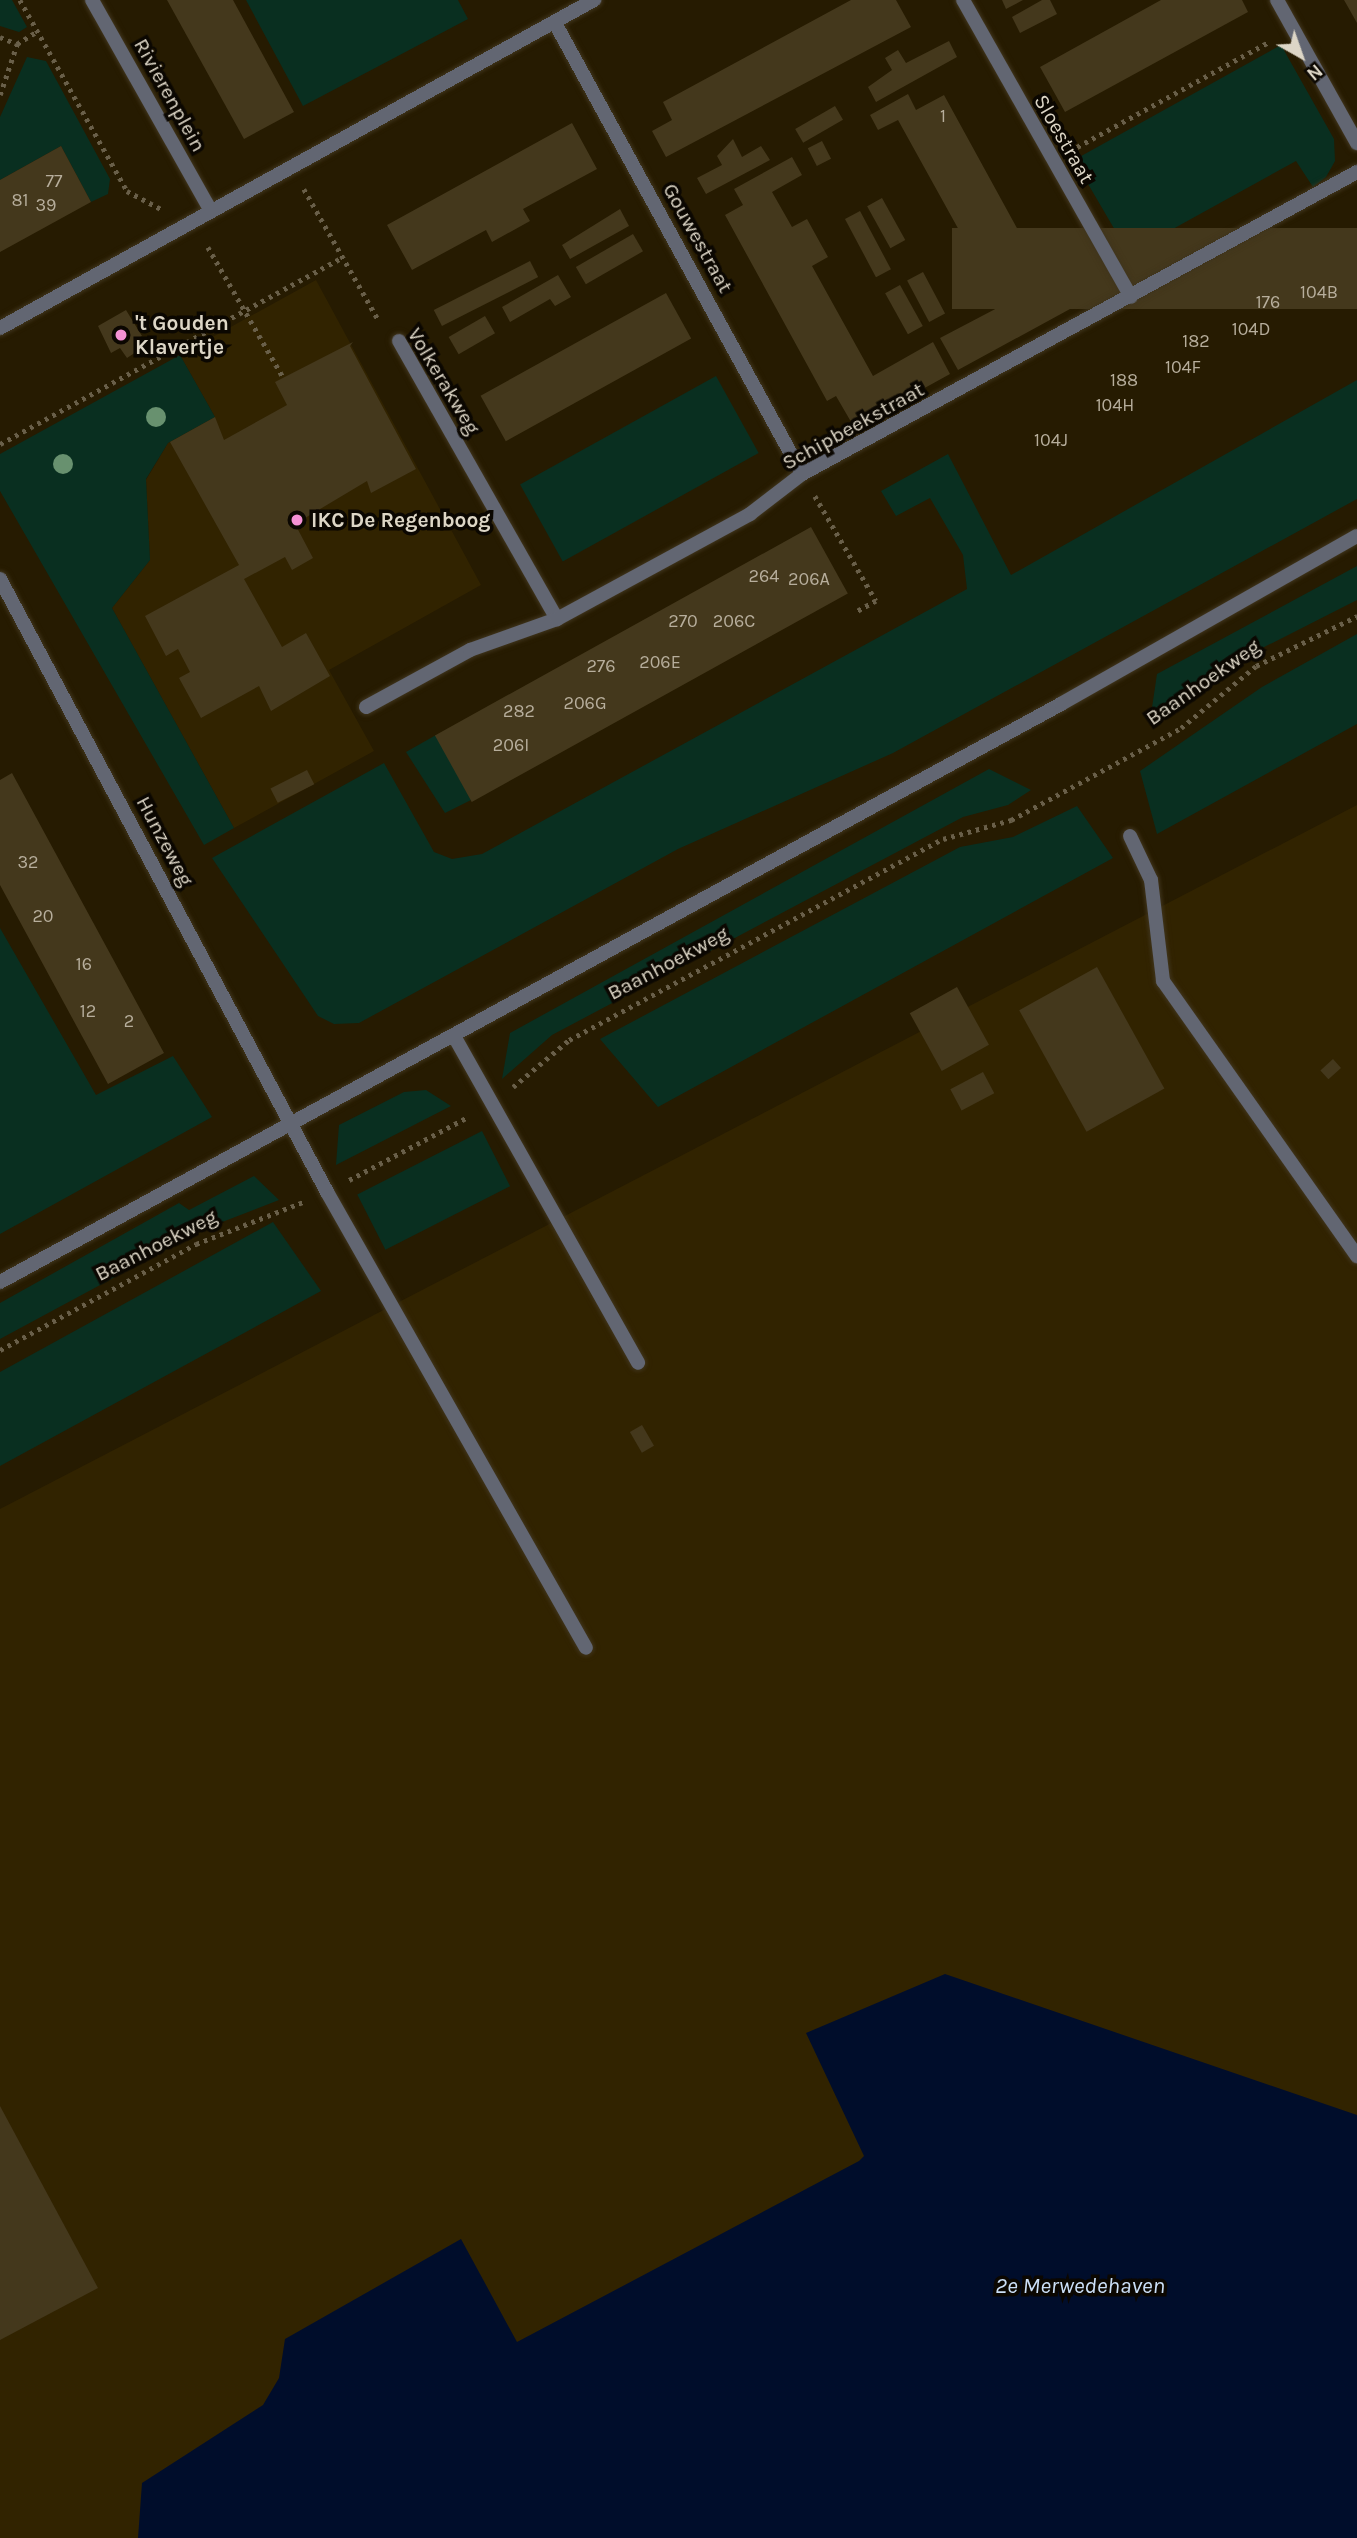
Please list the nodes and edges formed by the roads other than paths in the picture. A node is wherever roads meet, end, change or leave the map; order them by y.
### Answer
1 (92, 0) edge
2 (594, 0) edge
3 (963, 0) edge
4 (1277, 0) edge
5 (555, 23) junction
6 (1357, 144) edge
7 (1357, 172) edge
8 (211, 211) junction
9 (1131, 297) junction
10 (0, 328) edge
11 (399, 341) road end
12 (802, 474) junction
13 (1357, 536) edge
14 (0, 579) edge
15 (558, 618) junction
16 (366, 707) dead end
17 (1130, 836) dead end
18 (454, 1036) junction
19 (293, 1122) junction
20 (1357, 1256) edge
21 (0, 1282) edge
22 (638, 1363) dead end
23 (586, 1648) dead end

1 - 8 street, Rivierenplein
2 - 5 street
3 - 9 street, Sloestraat
4 - 6 street
5 - 8 street
5 - 12 street, Gouwestraat
7 - 9 street, Schipbeekstraat
8 - 10 street
9 - 12 street, Schipbeekstraat
11 - 15 street, Volkerakweg
12 - 15 street, Schipbeekstraat
13 - 18 street, Baanhoekweg
14 - 19 street, Hunzeweg
15 - 16 street, Schipbeekstraat
17 - 20 street
18 - 19 street, Baanhoekweg
18 - 22 street
19 - 21 street, Baanhoekweg
19 - 23 street, Hunzeweg

